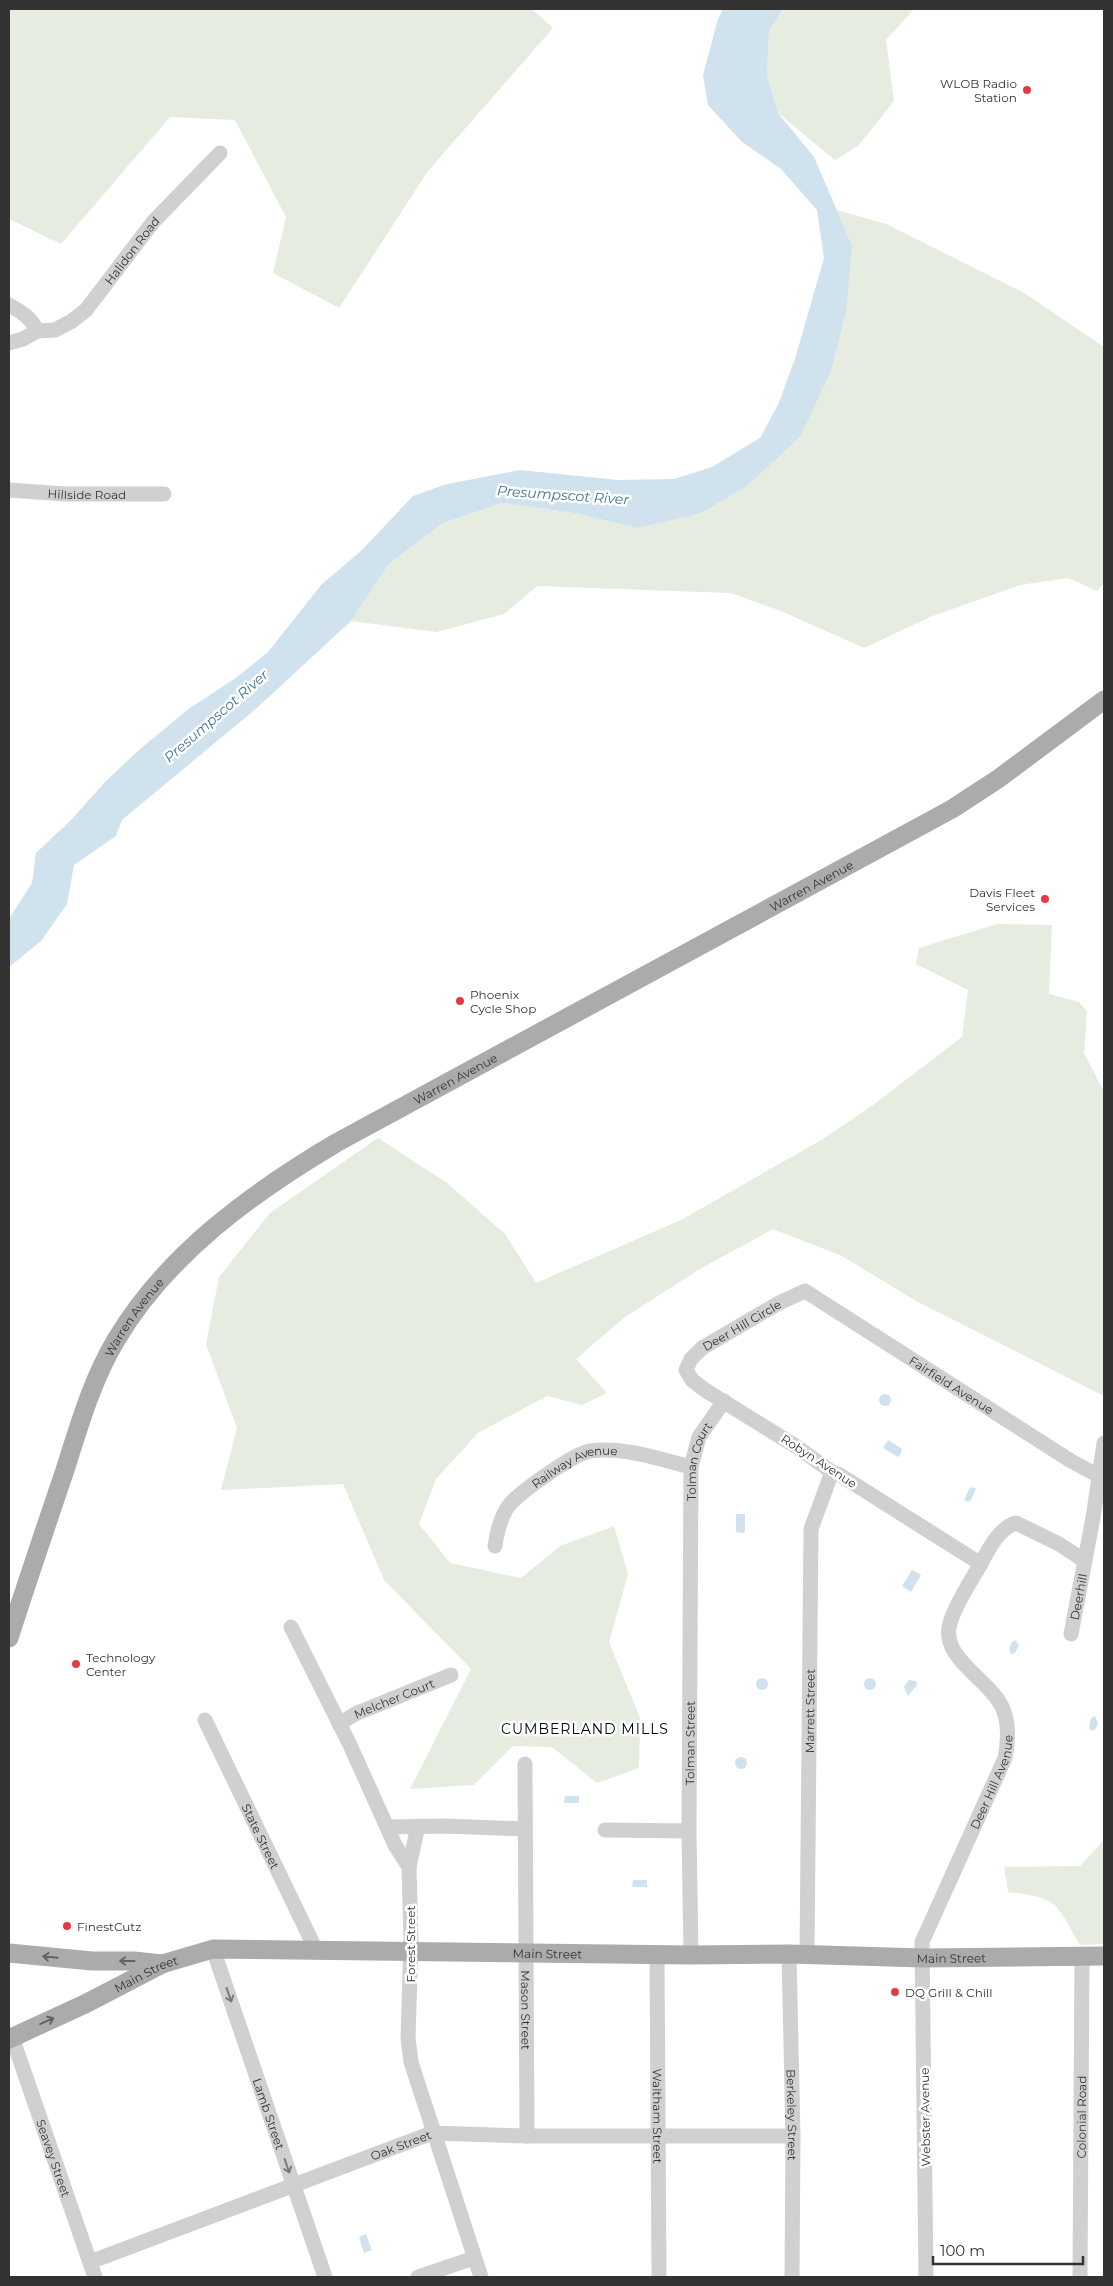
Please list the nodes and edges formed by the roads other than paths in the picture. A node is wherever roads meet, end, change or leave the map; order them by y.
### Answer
1 (220, 153) dead end
2 (9, 305) edge
3 (37, 331) junction
4 (9, 343) edge
5 (9, 490) edge
6 (164, 494) dead end
7 (1104, 700) edge
8 (804, 1291) joint
9 (686, 1370) joint
10 (724, 1401) junction
11 (1104, 1443) edge
12 (691, 1467) junction
13 (832, 1472) junction
14 (1098, 1476) junction
15 (690, 1529) joint
16 (495, 1546) dead end
17 (1085, 1561) junction
18 (981, 1564) junction
19 (291, 1627) dead end
20 (1071, 1634) dead end
21 (9, 1638) edge
22 (451, 1675) dead end
23 (206, 1720) dead end
24 (338, 1724) junction
25 (525, 1764) dead end
26 (418, 1826) junction
27 (388, 1827) junction
28 (525, 1829) junction
29 (605, 1830) dead end
30 (689, 1831) junction
31 (409, 1867) junction
32 (214, 1949) junction
33 (316, 1952) junction
34 (411, 1952) junction
35 (9, 1953) edge
36 (526, 1953) junction
37 (798, 1954) junction
38 (657, 1955) junction
39 (691, 1955) junction
40 (1082, 1956) junction
41 (1104, 1956) edge
42 (923, 1958) junction
43 (92, 1961) junction
44 (162, 1964) junction
45 (85, 2004) junction
46 (10, 2038) edge
47 (432, 2133) junction
48 (658, 2135) junction
49 (527, 2136) junction
50 (792, 2136) junction
51 (294, 2185) junction
52 (474, 2258) junction
53 (90, 2262) junction
54 (95, 2277) edge
55 (325, 2277) edge
56 (418, 2277) edge
57 (481, 2277) edge
58 (659, 2277) edge
59 (792, 2277) edge
60 (926, 2277) edge
61 (1080, 2277) edge

1 - 3 street, Halidon Road
2 - 3 street
3 - 4 street, Halidon Road
5 - 6 street, Hillside Road
7 - 21 main road, Warren Avenue
8 - 9 street, Deer Hill Circle
8 - 14 street, Fairfield Avenue
9 - 10 street, Robyn Avenue
10 - 12 street, Tolman Court
10 - 13 street, Robyn Avenue
11 - 14 street
12 - 15 street, Tolman Court
12 - 16 street, Railway Avenue
13 - 18 street, Robyn Avenue
13 - 37 street, Marrett Street
14 - 17 street
15 - 30 street, Tolman Street
17 - 18 street
17 - 20 street, Deerhill
18 - 42 street, Deer Hill Avenue
19 - 24 street
22 - 24 street, Melcher Court
23 - 33 street, State Street
24 - 27 street
25 - 28 street, Mason Street
26 - 27 street
26 - 28 street
26 - 31 street, Forest Street
27 - 31 street
28 - 36 street, Mason Street
29 - 30 street
30 - 39 street, Tolman Street
31 - 34 street, Forest Street
32 - 33 main road, Main Street
32 - 44 main road, Main Street
32 -> 51 street, Lamb Street
33 - 34 main road, Main Street
34 - 36 main road, Main Street
34 - 47 street, Forest Street
43 -> 35 main road
36 - 38 main road, Main Street
36 - 49 street, Mason Street
37 - 39 main road, Main Street
37 - 42 main road, Main Street
37 - 50 street, Berkeley Street
38 - 39 main road, Main Street
38 - 48 street, Waltham Street
40 - 41 main road, Main Street
40 - 42 main road, Main Street
40 - 61 street, Colonial Road
42 - 60 street, Webster Avenue
44 -> 43 main road
43 - 45 main road
44 - 45 main road, Main Street
46 -> 45 main road, Main Street
46 - 53 street, Seavey Street
47 - 49 street, Oak Street
47 - 51 street, Oak Street
47 - 52 street, Forest Street
48 - 49 street, Oak Street
48 - 50 street, Oak Street
48 - 58 street, Waltham Street
50 - 59 street, Berkeley Street
51 - 53 street, Oak Street
51 - 55 street, Lamb Street
52 - 56 street
52 - 57 street, Forest Street
53 - 54 street, Seavey Street

